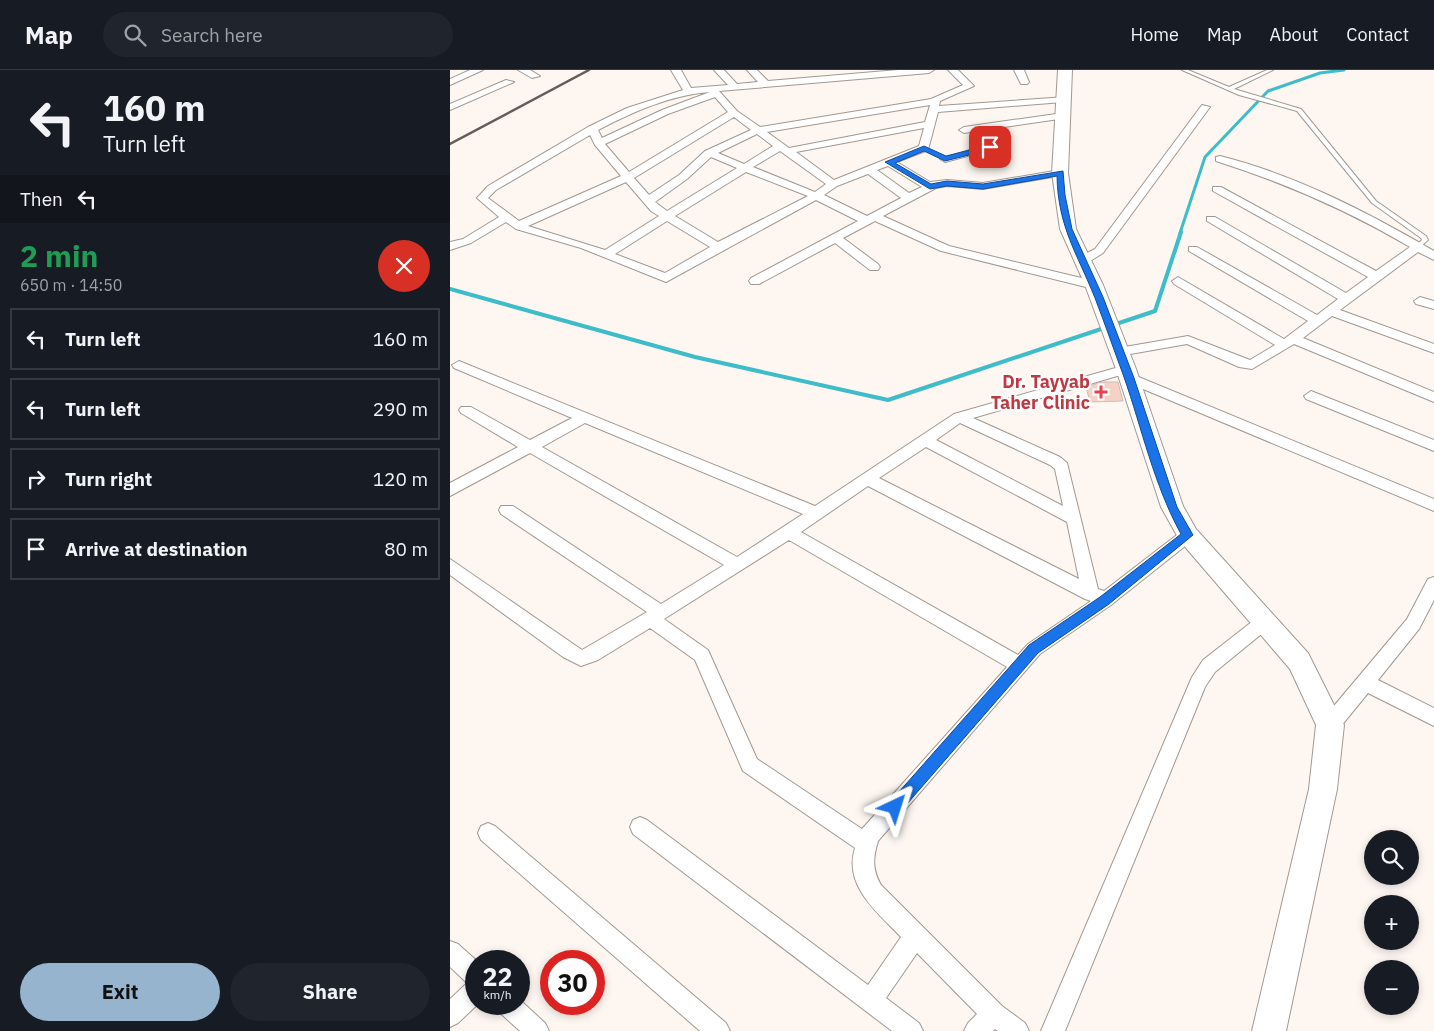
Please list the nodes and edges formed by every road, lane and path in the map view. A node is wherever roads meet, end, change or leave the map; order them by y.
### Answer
1 (478, 70) edge
2 (523, 70) edge
3 (676, 70) edge
4 (719, 70) edge
5 (752, 70) edge
6 (818, 70) edge
7 (929, 70) edge
8 (953, 70) edge
9 (1019, 70) edge
10 (1065, 70) edge
11 (1184, 70) edge
12 (1272, 70) edge
13 (897, 71) edge
14 (535, 76) dead end
15 (825, 79) junction
16 (450, 82) edge
17 (509, 82) dead end
18 (1024, 82) dead end
19 (766, 85) junction
20 (736, 88) junction
21 (1230, 89) junction
22 (960, 90) junction
23 (688, 91) junction
24 (714, 92) junction
25 (1063, 99) junction
26 (1266, 101) joint
27 (935, 105) junction
28 (979, 106) junction
29 (450, 107) edge
30 (1205, 107) dead end
31 (734, 113) junction
32 (1063, 116) junction
33 (930, 124) junction
34 (592, 129) junction
35 (758, 130) junction
36 (964, 130) dead end
37 (599, 143) junction
38 (990, 147) dead end
39 (784, 148) junction
40 (709, 153) junction
41 (934, 154) junction
42 (1220, 159) dead end
43 (889, 162) junction
44 (963, 167) dead end
45 (746, 168) junction
46 (869, 170) junction
47 (1060, 173) junction
48 (628, 178) junction
49 (833, 184) junction
50 (930, 187) junction
51 (1217, 189) dead end
52 (816, 196) junction
53 (909, 198) junction
54 (648, 201) junction
55 (506, 217) junction
56 (669, 217) junction
57 (871, 219) junction
58 (1211, 219) dead end
59 (518, 226) junction
60 (836, 238) junction
61 (450, 246) edge
62 (1418, 246) junction
63 (718, 247) junction
64 (1193, 249) dead end
65 (606, 254) junction
66 (1434, 256) edge
67 (1083, 260) junction
68 (874, 267) dead end
69 (1377, 276) junction
70 (755, 281) dead end
71 (1178, 281) dead end
72 (1094, 285) junction
73 (1347, 299) junction
74 (1420, 300) dead end
75 (1434, 305) edge
76 (1332, 311) junction
77 (1318, 321) junction
78 (1289, 342) junction
79 (1434, 349) edge
80 (1122, 360) junction
81 (460, 365) dead end
82 (1310, 396) dead end
83 (1434, 398) edge
84 (466, 410) dead end
85 (585, 417) junction
86 (958, 417) junction
87 (925, 440) junction
88 (1434, 446) edge
89 (529, 447) junction
90 (867, 479) junction
91 (450, 490) edge
92 (1434, 506) edge
93 (507, 510) dead end
94 (816, 513) junction
95 (1074, 519) junction
96 (789, 532) junction
97 (1188, 535) junction
98 (737, 565) junction
99 (450, 566) edge
100 (1434, 584) edge
101 (1098, 597) junction
102 (656, 616) junction
103 (1264, 622) junction
104 (1019, 665) junction
105 (1364, 682) junction
106 (1434, 716) edge
107 (1330, 725) junction
108 (640, 827) dead end
109 (488, 833) dead end
110 (867, 844) junction
111 (915, 936) junction
112 (450, 952) edge
113 (465, 966) edge
114 (871, 1000) junction
115 (465, 1001) edge
116 (994, 1014) junction
117 (519, 1015) edge
118 (450, 1016) edge
119 (537, 1031) edge
120 (718, 1031) edge
121 (911, 1031) edge
122 (976, 1031) edge
123 (1017, 1031) edge
124 (1054, 1031) edge
125 (1269, 1031) edge

1 - 16 street
2 - 14 street
3 - 23 street
4 - 20 street
5 - 19 street
6 - 15 street
7 - 13 street
8 - 22 street
9 - 18 street
10 - 25 street
11 - 21 lane
12 - 21 lane
13 - 15 street
15 - 19 street
17 - 29 street
19 - 20 street
20 - 24 street
21 - 26 lane
22 - 27 street
22 - 28 street
23 - 24 street
23 - 34 street
24 - 31 street
24 - 37 street
25 - 28 street
25 - 32 street
26 - 62 lane
27 - 28 street
27 - 33 street
27 - 35 street
30 - 67 street
31 - 35 street
31 - 48 street
32 - 36 street
32 - 47 street
33 - 39 street
33 - 41 street
34 - 37 street
34 - 55 street
35 - 39 street
35 - 40 street
37 - 48 street
38 - 41 street
39 - 45 street
39 - 49 street
40 - 45 street
40 - 54 street
41 - 43 street
41 - 44 street
42 - 62 street
43 - 46 street
43 - 50 street
45 - 52 street
45 - 56 street
46 - 49 street
46 - 53 street
47 - 50 street
47 - 67 street
48 - 54 street
48 - 59 street
49 - 52 street
50 - 53 street
51 - 69 street
52 - 57 street
52 - 63 street
53 - 57 street
54 - 56 street
55 - 59 street
55 - 61 street
56 - 63 street
56 - 65 street
57 - 60 street
57 - 72 street
58 - 73 street
59 - 65 street
60 - 68 street
60 - 70 street
62 - 66 street
62 - 69 street
63 - 65 street
64 - 77 street
67 - 72 street
69 - 73 street
71 - 78 street
72 - 80 street
73 - 76 street
74 - 75 street
76 - 77 street
76 - 79 street
77 - 78 street
78 - 80 street
78 - 83 street
80 - 86 street
80 - 92 street
80 - 97 street
81 - 85 street
82 - 88 street
84 - 89 street
85 - 89 street
85 - 94 street
86 - 87 street
86 - 95 street
87 - 90 street
87 - 95 street
89 - 91 street
89 - 98 street
90 - 94 street
90 - 101 street
93 - 102 street
94 - 96 street
95 - 101 street
96 - 98 street
96 - 104 street
97 - 101 street
97 - 103 street
98 - 102 street
99 - 102 street
100 - 105 street
101 - 104 street
102 - 110 street
103 - 107 street
103 - 124 street
104 - 110 street
105 - 106 street
105 - 107 street
107 - 125 street
108 - 114 street
109 - 120 street
110 - 111 street
111 - 114 street
111 - 116 street
112 - 113 street
114 - 121 street
115 - 118 street
116 - 122 street
116 - 123 street
117 - 119 street

